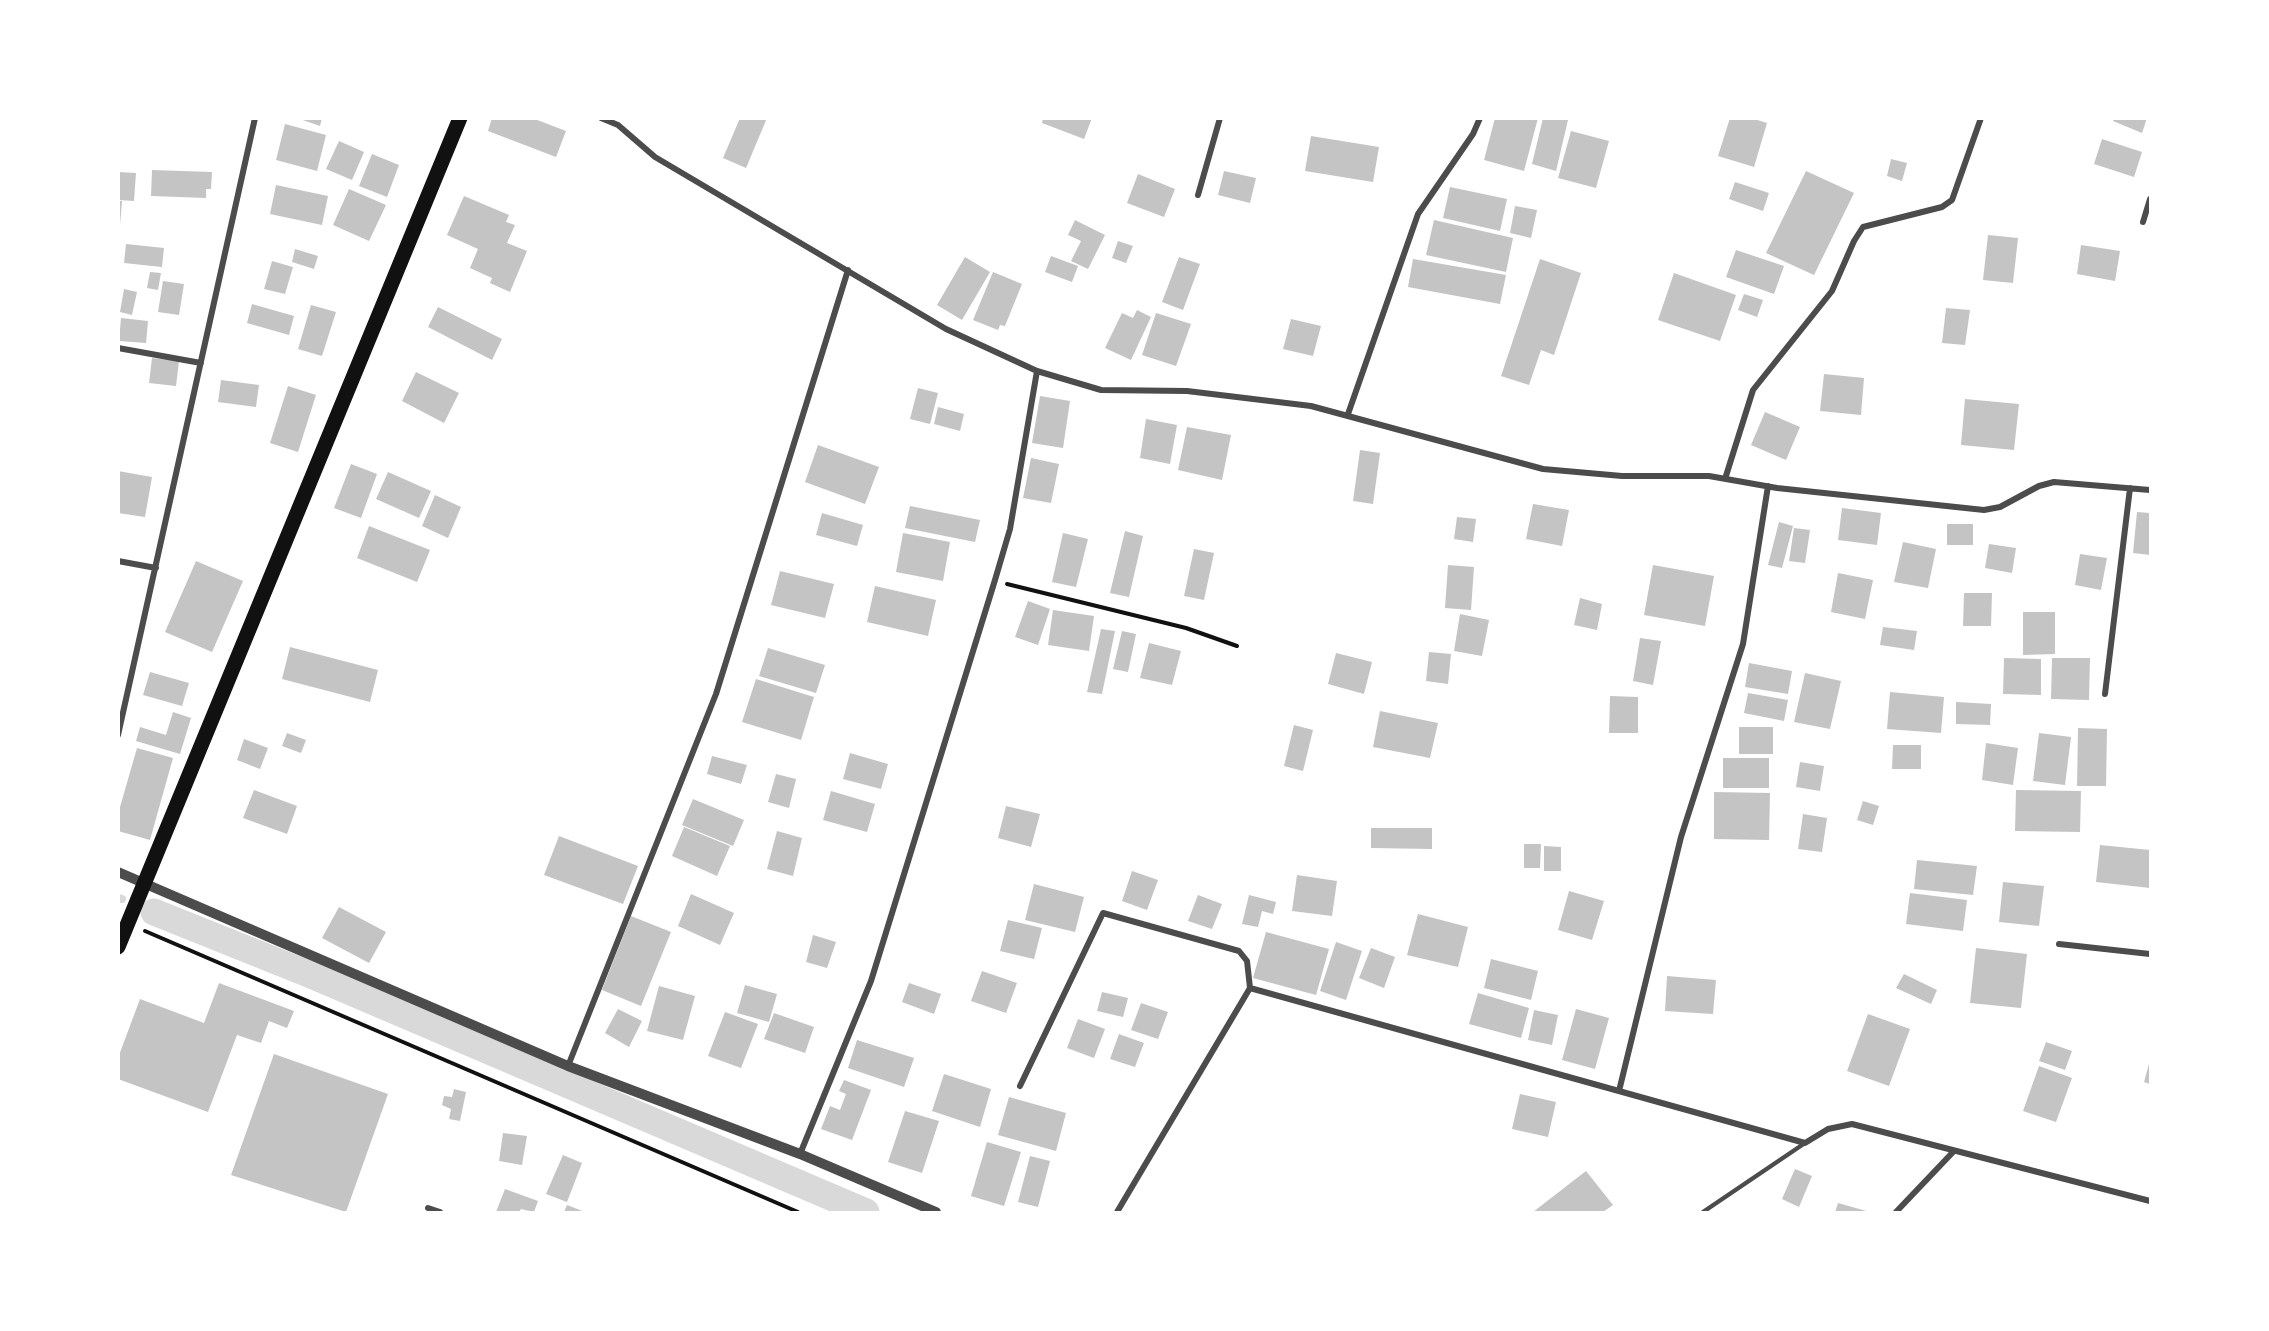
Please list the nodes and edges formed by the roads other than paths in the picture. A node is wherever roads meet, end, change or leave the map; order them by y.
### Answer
1 (255, 118) edge
2 (460, 118) edge
3 (601, 118) edge
4 (1220, 118) edge
5 (1480, 118) edge
6 (1981, 118) edge
7 (1198, 195) dead end
8 (2151, 199) edge
9 (2143, 222) dead end
10 (848, 270) junction
11 (118, 348) edge
12 (201, 363) junction
13 (1037, 371) junction
14 (1348, 414) junction
15 (1725, 479) junction
16 (1768, 486) junction
17 (2130, 488) junction
18 (2151, 490) edge
19 (118, 561) edge
20 (156, 568) junction
21 (2105, 694) dead end
22 (118, 735) edge
23 (118, 872) edge
24 (144, 882) junction
25 (2059, 944) dead end
26 (118, 947) edge
27 (2151, 954) edge
28 (1250, 988) junction
29 (568, 1066) junction
30 (1020, 1086) dead end
31 (1619, 1091) junction
32 (1806, 1143) junction
33 (1954, 1151) junction
34 (800, 1154) junction
35 (2151, 1202) edge
36 (429, 1208) dead end
37 (440, 1212) edge
38 (936, 1212) edge
39 (1117, 1212) edge
40 (1703, 1212) edge
41 (1896, 1212) edge

1 - 12 street
2 - 24 main road
3 - 10 street
4 - 7 street
5 - 14 street
6 - 15 street
8 - 9 street
10 - 13 street
10 - 29 street
11 - 12 street
12 - 20 street
13 - 14 street
13 - 34 street
14 - 15 street
15 - 16 street
16 - 17 street
16 - 31 street
17 - 18 street
17 - 21 street
19 - 20 street
20 - 22 street
23 - 24 street
24 - 26 main road
24 - 29 street
25 - 27 street
28 - 30 street
28 - 31 street
28 - 39 street
29 - 34 street
31 - 32 street
32 - 33 street
32 - 40 lane
33 - 35 street
33 - 41 street
34 - 38 street
36 - 37 street

